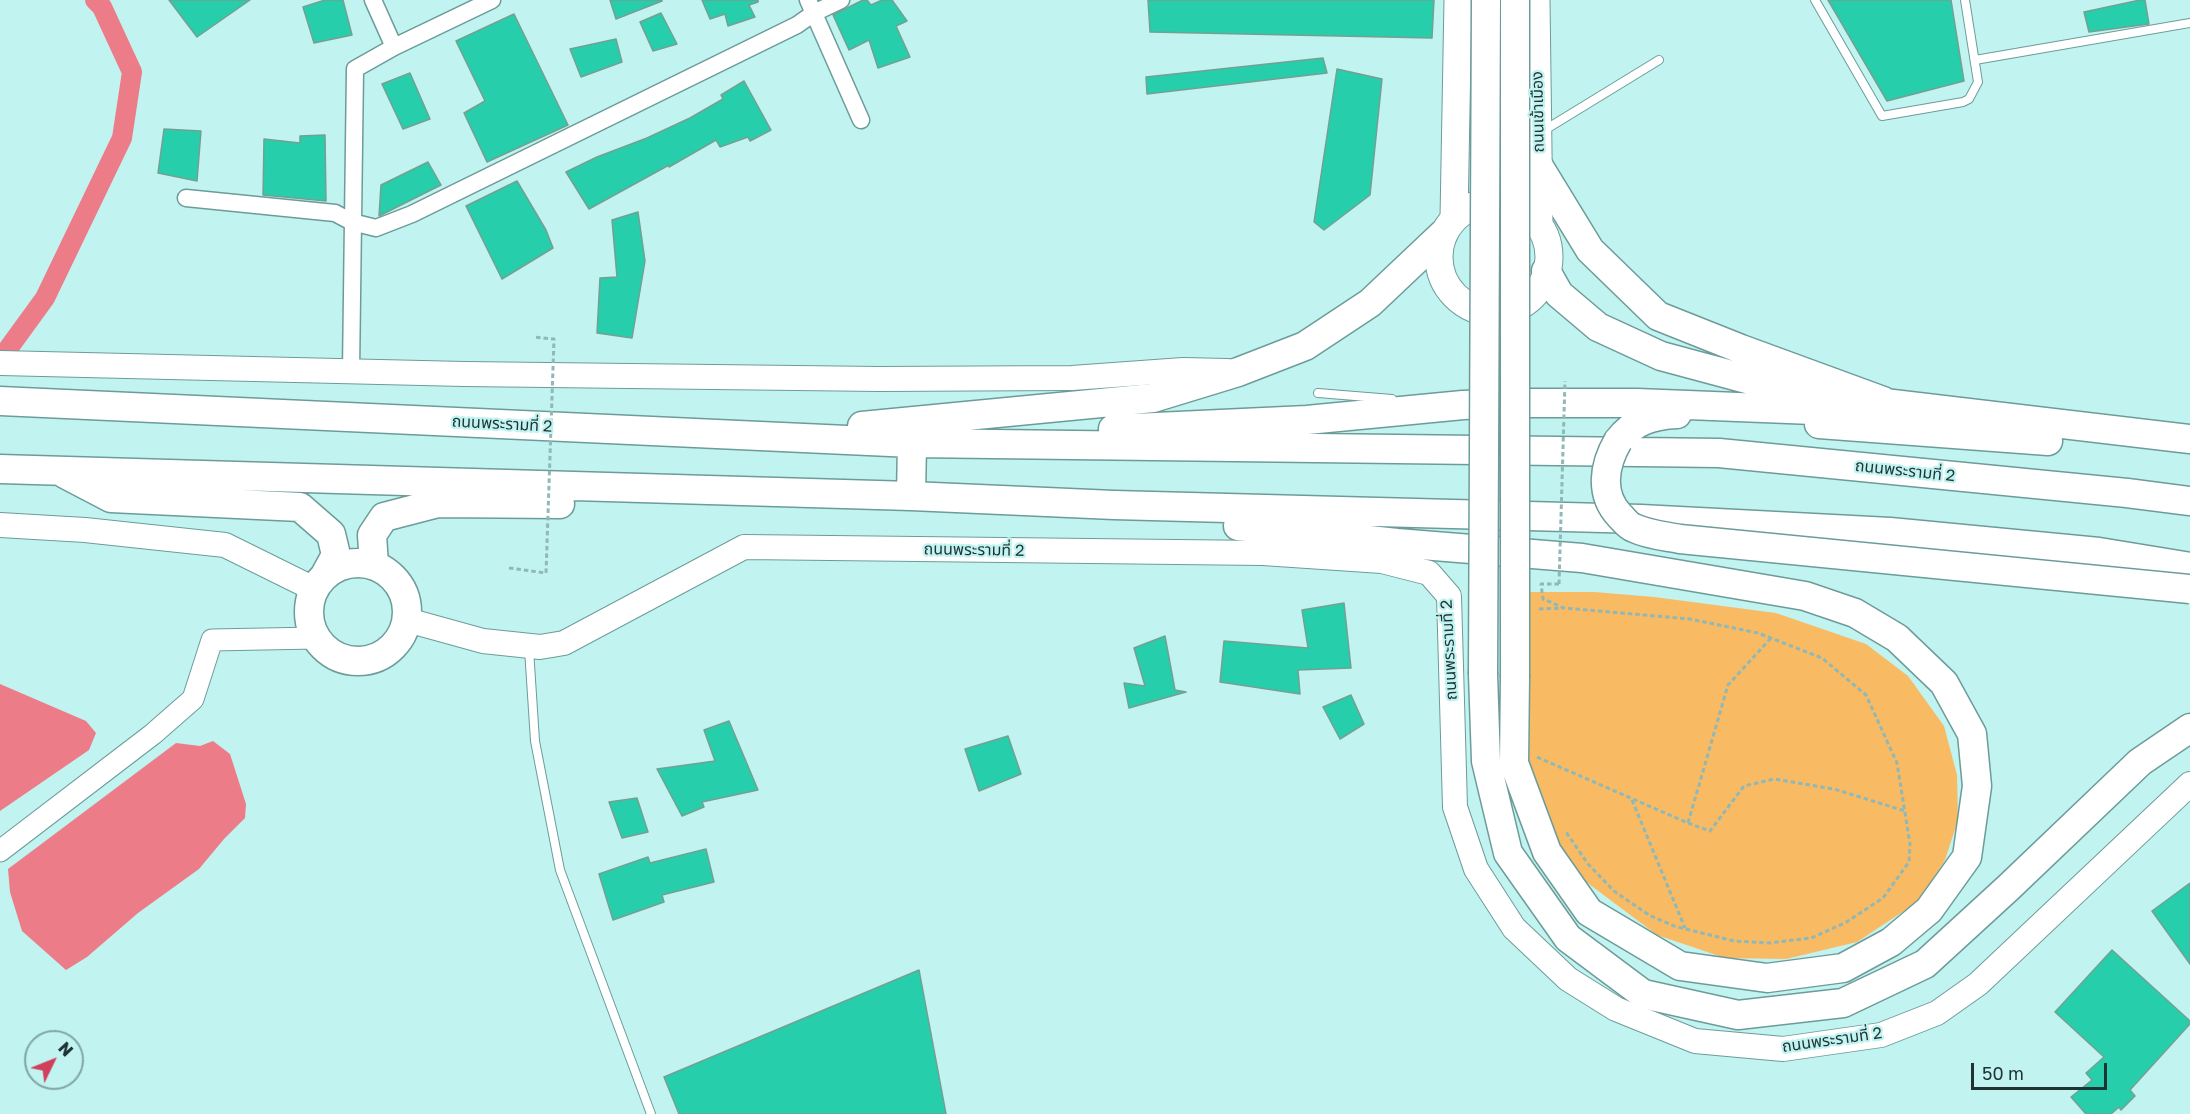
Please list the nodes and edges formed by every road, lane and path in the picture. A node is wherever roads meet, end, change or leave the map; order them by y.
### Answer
1 (373, 0) edge
2 (492, 0) edge
3 (841, 0) edge
4 (1458, 0) edge
5 (1486, 0) edge
6 (1515, 0) edge
7 (1536, 0) edge
8 (1815, 0) edge
9 (1965, 0) edge
10 (811, 6) edge
11 (2190, 23) edge
12 (394, 47) junction
13 (1659, 60) dead end
14 (1975, 60) junction
15 (861, 120) dead end
16 (1538, 134) junction
17 (1538, 165) junction
18 (186, 198) dead end
19 (352, 222) junction
20 (1539, 225) junction
21 (1449, 226) junction
22 (1546, 271) junction
23 (1518, 306) junction
24 (1480, 310) junction
25 (534, 337) dead end
26 (0, 363) edge
27 (351, 371) junction
28 (1238, 372) junction
29 (1565, 381) dead end
30 (1318, 393) dead end
31 (0, 401) edge
32 (1518, 403) junction
33 (1894, 404) junction
34 (1472, 405) junction
35 (765, 436) junction
36 (2190, 440) edge
37 (912, 443) junction
38 (2190, 458) edge
39 (0, 469) edge
40 (57, 470) junction
41 (699, 489) junction
42 (911, 496) junction
43 (2190, 501) edge
44 (1114, 505) junction
45 (0, 525) edge
46 (374, 565) junction
47 (2190, 567) edge
48 (509, 568) dead end
49 (320, 582) junction
50 (2190, 589) edge
51 (1564, 608) junction
52 (1530, 609) dead end
53 (407, 620) junction
54 (316, 638) junction
55 (1771, 638) junction
56 (529, 646) junction
57 (2190, 728) edge
58 (1535, 749) dead end
59 (1537, 757) junction
60 (1539, 764) dead end
61 (2190, 784) edge
62 (1631, 798) junction
63 (1905, 811) junction
64 (1561, 823) dead end
65 (1688, 823) junction
66 (0, 851) edge
67 (1685, 928) junction
68 (651, 1114) edge

1 - 12 street
2 - 12 street
3 - 10 street
4 - 21 main road
5 - 57 highway, bridge
6 - 44 highway, bridge
7 - 16 main road, ถนนเข้าเมือง
8 - 14 lane
9 - 14 lane
10 - 15 street
10 - 19 street
11 - 14 lane
12 - 19 street
13 - 16 lane
16 - 17 main road, ถนนเข้าเมือง
17 - 20 main road, ถนนเข้าเมือง
17 - 33 highway
18 - 19 street
19 - 27 street
20 - 21 main road
20 - 22 main road, ถนนเข้าเมือง
21 - 24 main road
21 - 28 highway
22 - 23 main road, ถนนเข้าเมือง
22 - 33 highway
23 - 24 main road
23 - 32 highway
24 - 34 highway
25 - 48 path, bridge
26 - 27 main road
27 - 28 main road
28 - 35 highway
29 - 51 path, bridge
30 - 34 lane
31 - 35 highway, ถนนพระรามที่ 2
32 - 33 highway
32 - 34 highway
33 - 36 highway
34 - 37 highway
35 - 37 highway, ถนนพระรามที่ 2
37 - 42 highway
37 - 43 highway, ถนนพระรามที่ 2
38 - 50 highway, bridge
39 - 40 highway
40 - 41 highway
40 - 49 highway
41 - 42 highway
41 - 46 highway
42 - 44 highway
44 - 47 highway
45 - 49 main road
46 - 49 highway
46 - 53 highway
49 - 54 highway
51 - 52 path
51 - 55 path
53 - 54 highway
53 - 56 main road, ถนนพระรามที่ 2
54 - 66 street
55 - 63 path
55 - 65 path
56 - 61 main road, ถนนพระรามที่ 2
56 - 68 lane
58 - 59 path
59 - 60 path
59 - 62 path
62 - 65 path
62 - 67 path
63 - 65 path
63 - 67 path
64 - 67 path

